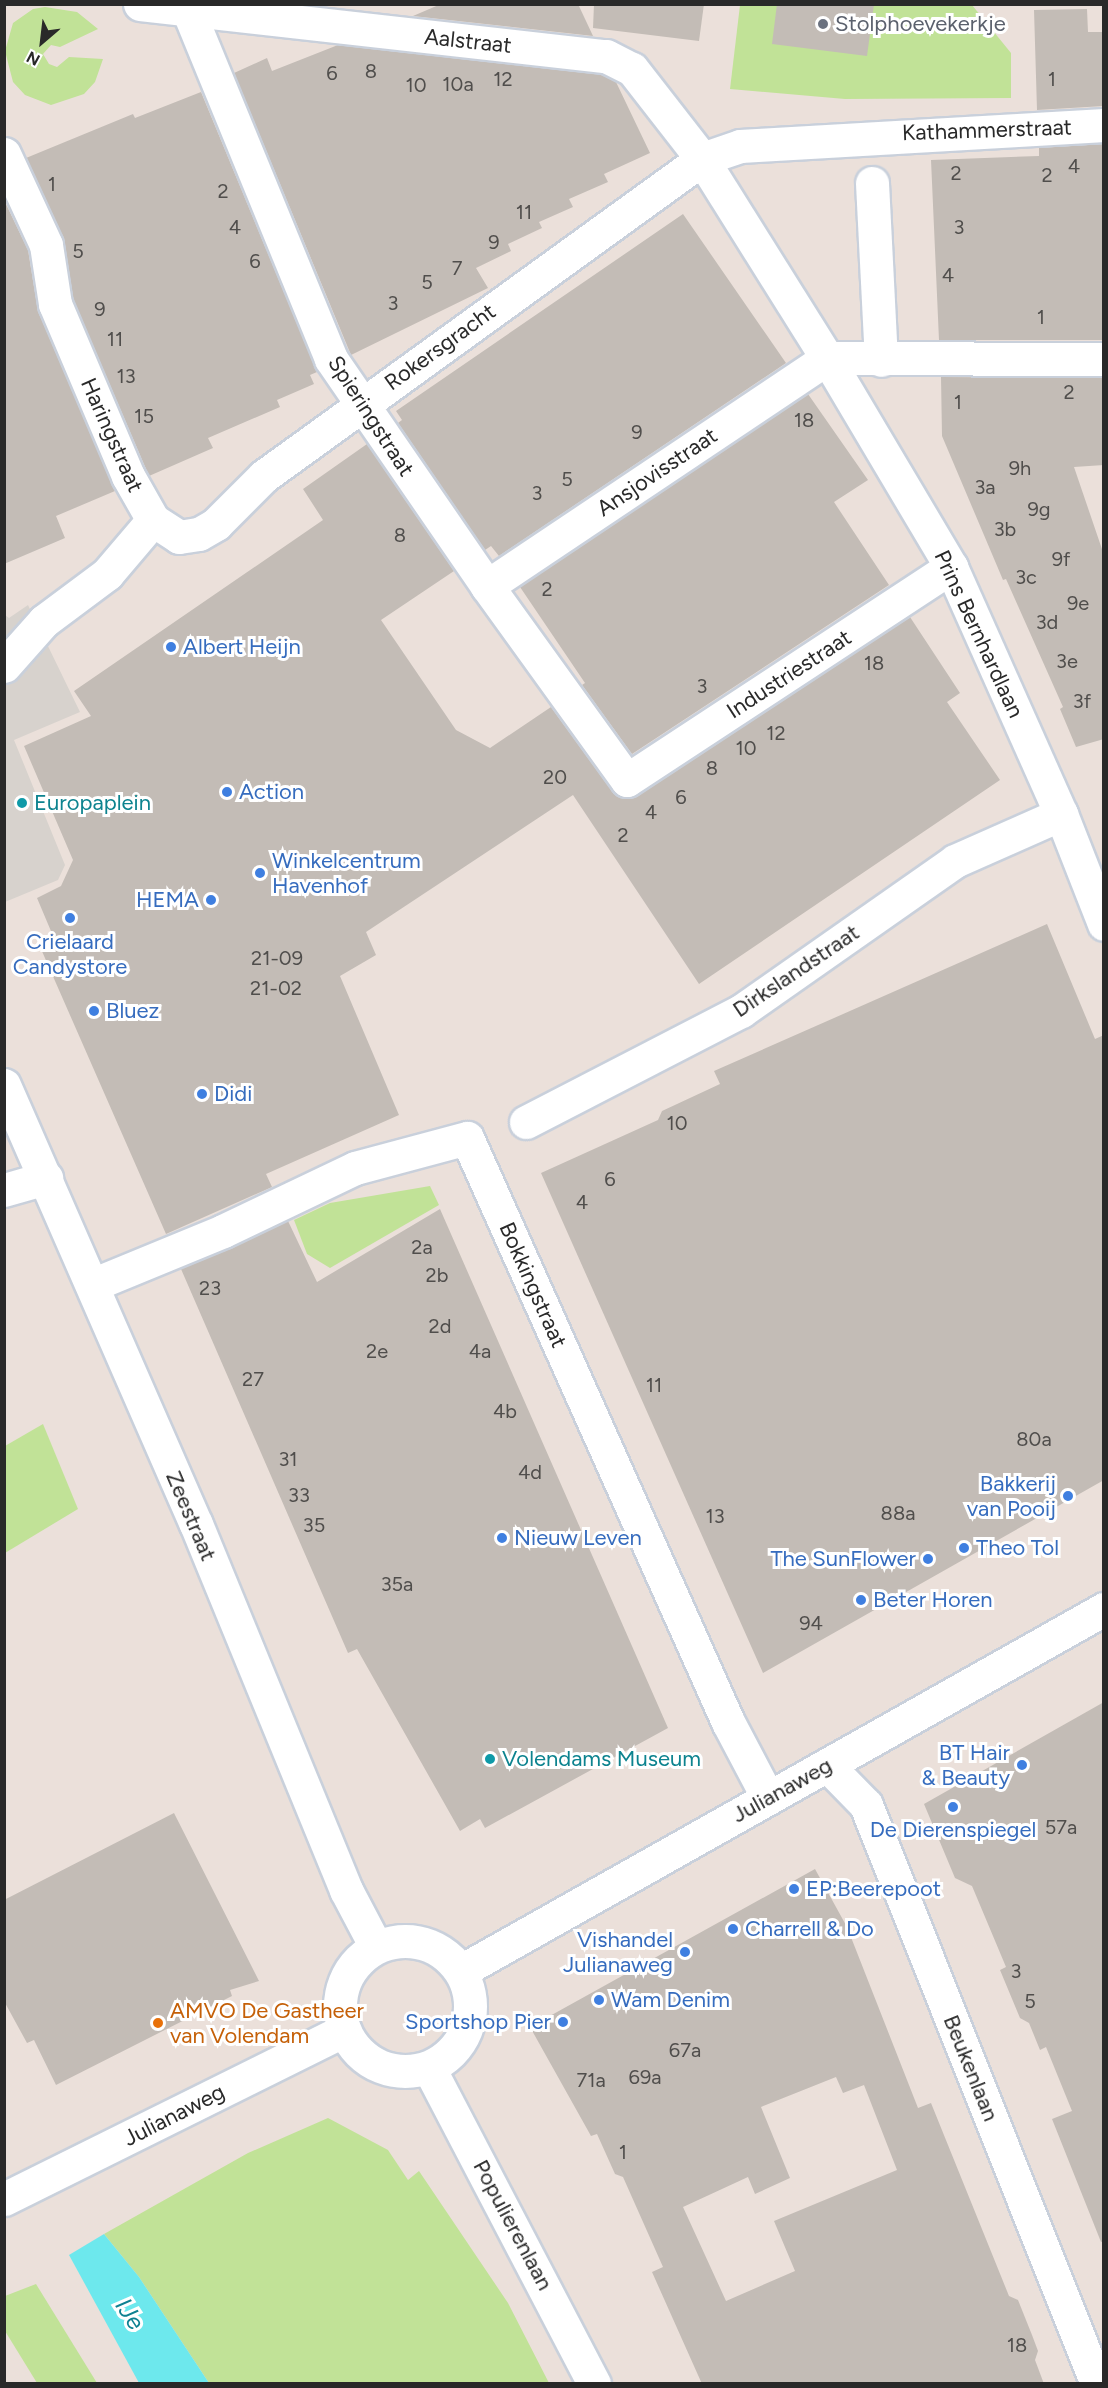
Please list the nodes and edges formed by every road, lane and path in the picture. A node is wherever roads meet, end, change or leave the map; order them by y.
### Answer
1 (140, 4) edge
2 (188, 10) junction
3 (1104, 125) edge
4 (4, 154) edge
5 (702, 159) junction
6 (872, 183) dead end
7 (827, 358) junction
8 (1104, 359) edge
9 (881, 360) junction
10 (360, 405) junction
11 (153, 520) junction
12 (951, 567) junction
13 (487, 586) junction
14 (4, 666) edge
15 (627, 780) joint
16 (1061, 814) junction
17 (1104, 924) edge
18 (4, 1085) edge
19 (526, 1122) dead end
20 (46, 1178) junction
21 (4, 1190) edge
22 (92, 1285) junction
23 (1104, 1609) edge
24 (826, 1765) junction
25 (768, 1798) junction
26 (376, 1947) junction
27 (461, 1971) junction
28 (344, 2030) junction
29 (429, 2068) junction
30 (4, 2199) edge
31 (594, 2384) edge
32 (1097, 2384) edge

1 - 2 street, Aalstraat
2 - 5 street, Aalstraat
2 - 10 street, Spieringstraat
3 - 5 street, Kathammerstraat
4 - 11 street, Haringstraat
5 - 7 street, Aalstraat
5 - 10 street, Rokersgracht
6 - 9 street
7 - 9 street
7 - 12 street, Prins Bernhardlaan
7 - 13 street, Ansjovisstraat
8 - 9 street
10 - 11 street, Rokersgracht
10 - 13 street, Spieringstraat
11 - 14 street, Haringstraat
12 - 15 street, Industriestraat
12 - 16 street, Prins Bernhardlaan
13 - 15 street, Spieringstraat
16 - 17 street, Prins Bernhardlaan
16 - 19 street, Dirkslandstraat
18 - 20 street, Zeestraat
20 - 21 street
20 - 22 street, Zeestraat
22 - 25 street, Bokkingstraat
22 - 26 street, Zeestraat
23 - 24 street, Julianaweg
24 - 25 street, Julianaweg
24 - 32 street, Beukenlaan
25 - 27 street, Julianaweg
26 - 27 street
26 - 28 street
27 - 29 street
28 - 29 street
28 - 30 street, Julianaweg
29 - 31 street, Populierenlaan

